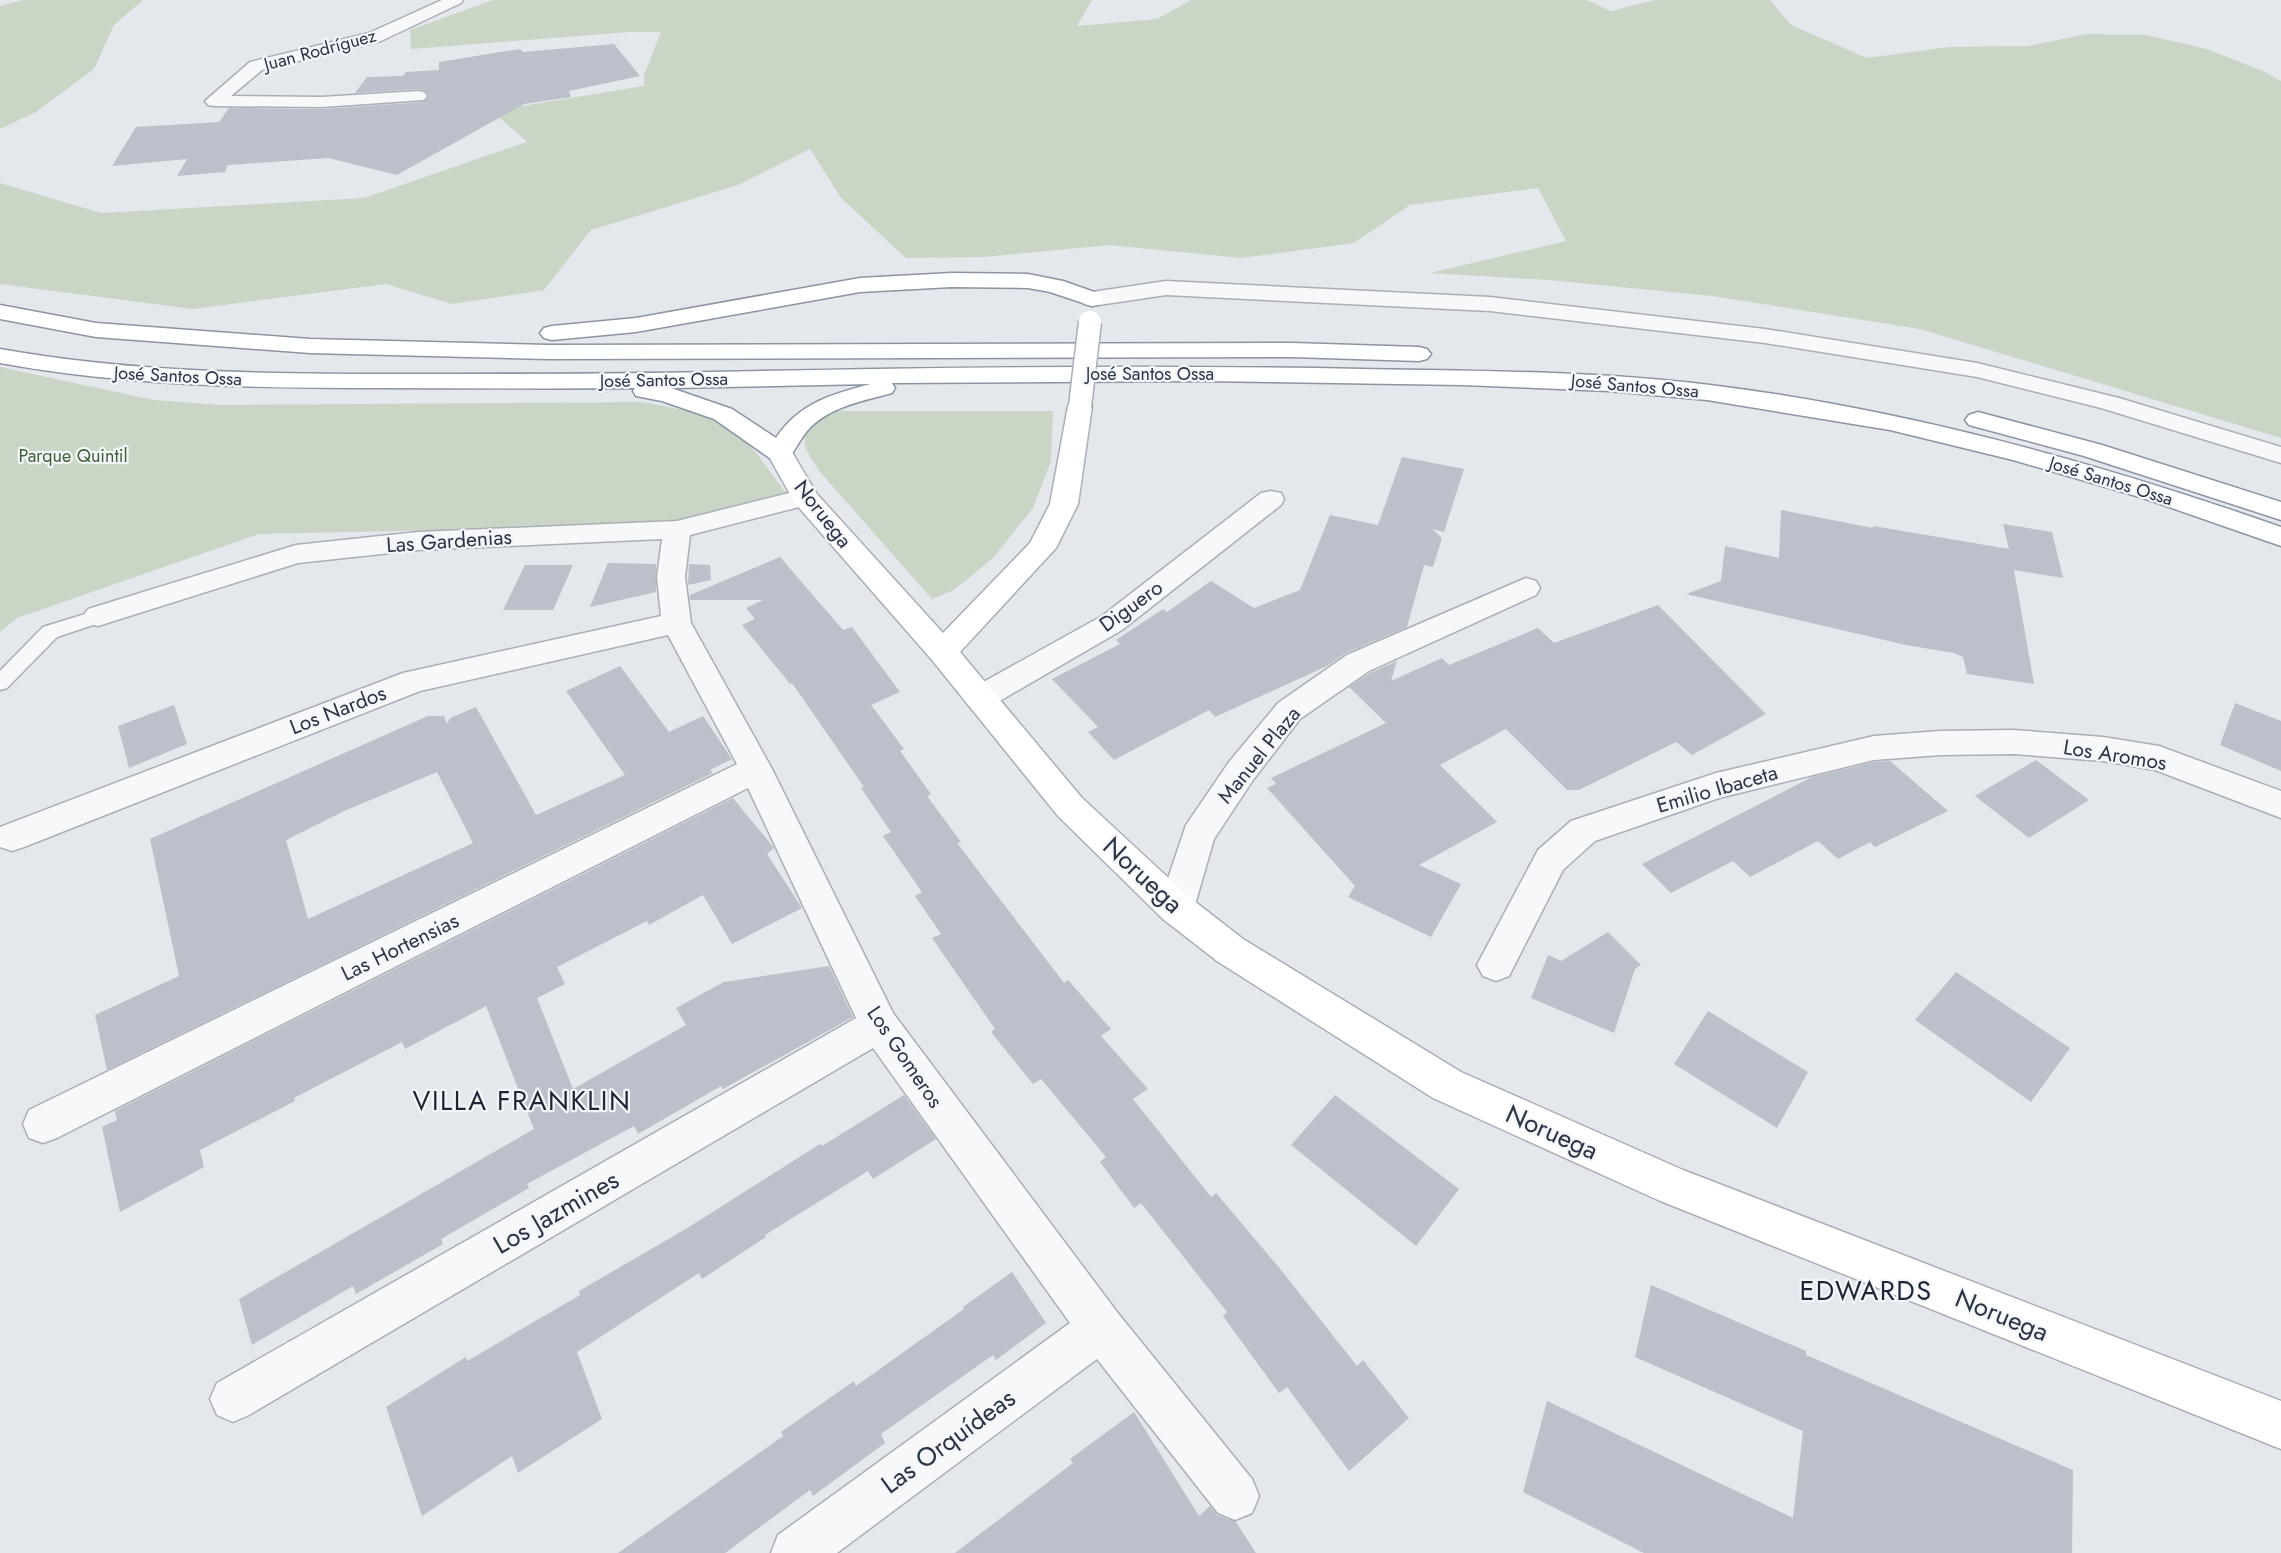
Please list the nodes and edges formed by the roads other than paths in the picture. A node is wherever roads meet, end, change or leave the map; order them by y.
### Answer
1 (455, 0) edge
2 (418, 96) dead end
3 (1091, 310) junction
4 (0, 312) edge
5 (310, 346) junction
6 (0, 356) edge
7 (1524, 357) dead end
8 (1569, 358) dead end
9 (931, 375) junction
10 (571, 382) junction
11 (780, 453) junction
12 (2281, 455) edge
13 (805, 496) junction
14 (1271, 499) dead end
15 (2281, 510) edge
16 (677, 530) junction
17 (2281, 537) edge
18 (1526, 588) dead end
19 (98, 616) joint
20 (676, 623) junction
21 (943, 652) junction
22 (0, 683) edge
23 (980, 698) junction
24 (2014, 742) joint
25 (756, 769) junction
26 (2281, 805) edge
27 (12, 837) dead end
28 (1176, 908) junction
29 (1496, 964) dead end
30 (879, 1025) junction
31 (44, 1124) dead end
32 (1101, 1328) junction
33 (233, 1399) dead end
34 (2281, 1425) edge
35 (1235, 1496) dead end
36 (796, 1553) edge

1 - 2 street, Juan Rodríguez
3 - 5 main road
3 - 12 street
3 - 21 main road, bridge
4 - 5 main road, José Santos Ossa
5 - 7 main road, José Santos Ossa
6 - 10 main road, José Santos Ossa
8 - 15 main road, José Santos Ossa
9 - 10 main road, José Santos Ossa
9 - 11 main road
9 - 17 main road, José Santos Ossa
10 - 11 main road
11 - 13 main road, Noruega
13 - 16 street, Las Gardenias
13 - 21 main road, Noruega
14 - 23 street, Diguero
16 - 19 street, Las Gardenias
16 - 20 street, Los Gomeros
18 - 28 street, Manuel Plaza
19 - 22 lane
20 - 25 street, Los Gomeros
20 - 27 street, Los Nardos
21 - 23 main road, Noruega
23 - 28 main road, Noruega
24 - 26 street, Los Aromos
24 - 29 street, Emilio Ibaceta
25 - 30 street, Los Gomeros
25 - 31 street, Las Hortensias
28 - 34 main road, Noruega
30 - 32 street, Los Gomeros
30 - 33 street, Los Jazmines
32 - 35 street, Los Gomeros
32 - 36 street, Las Orquídeas

